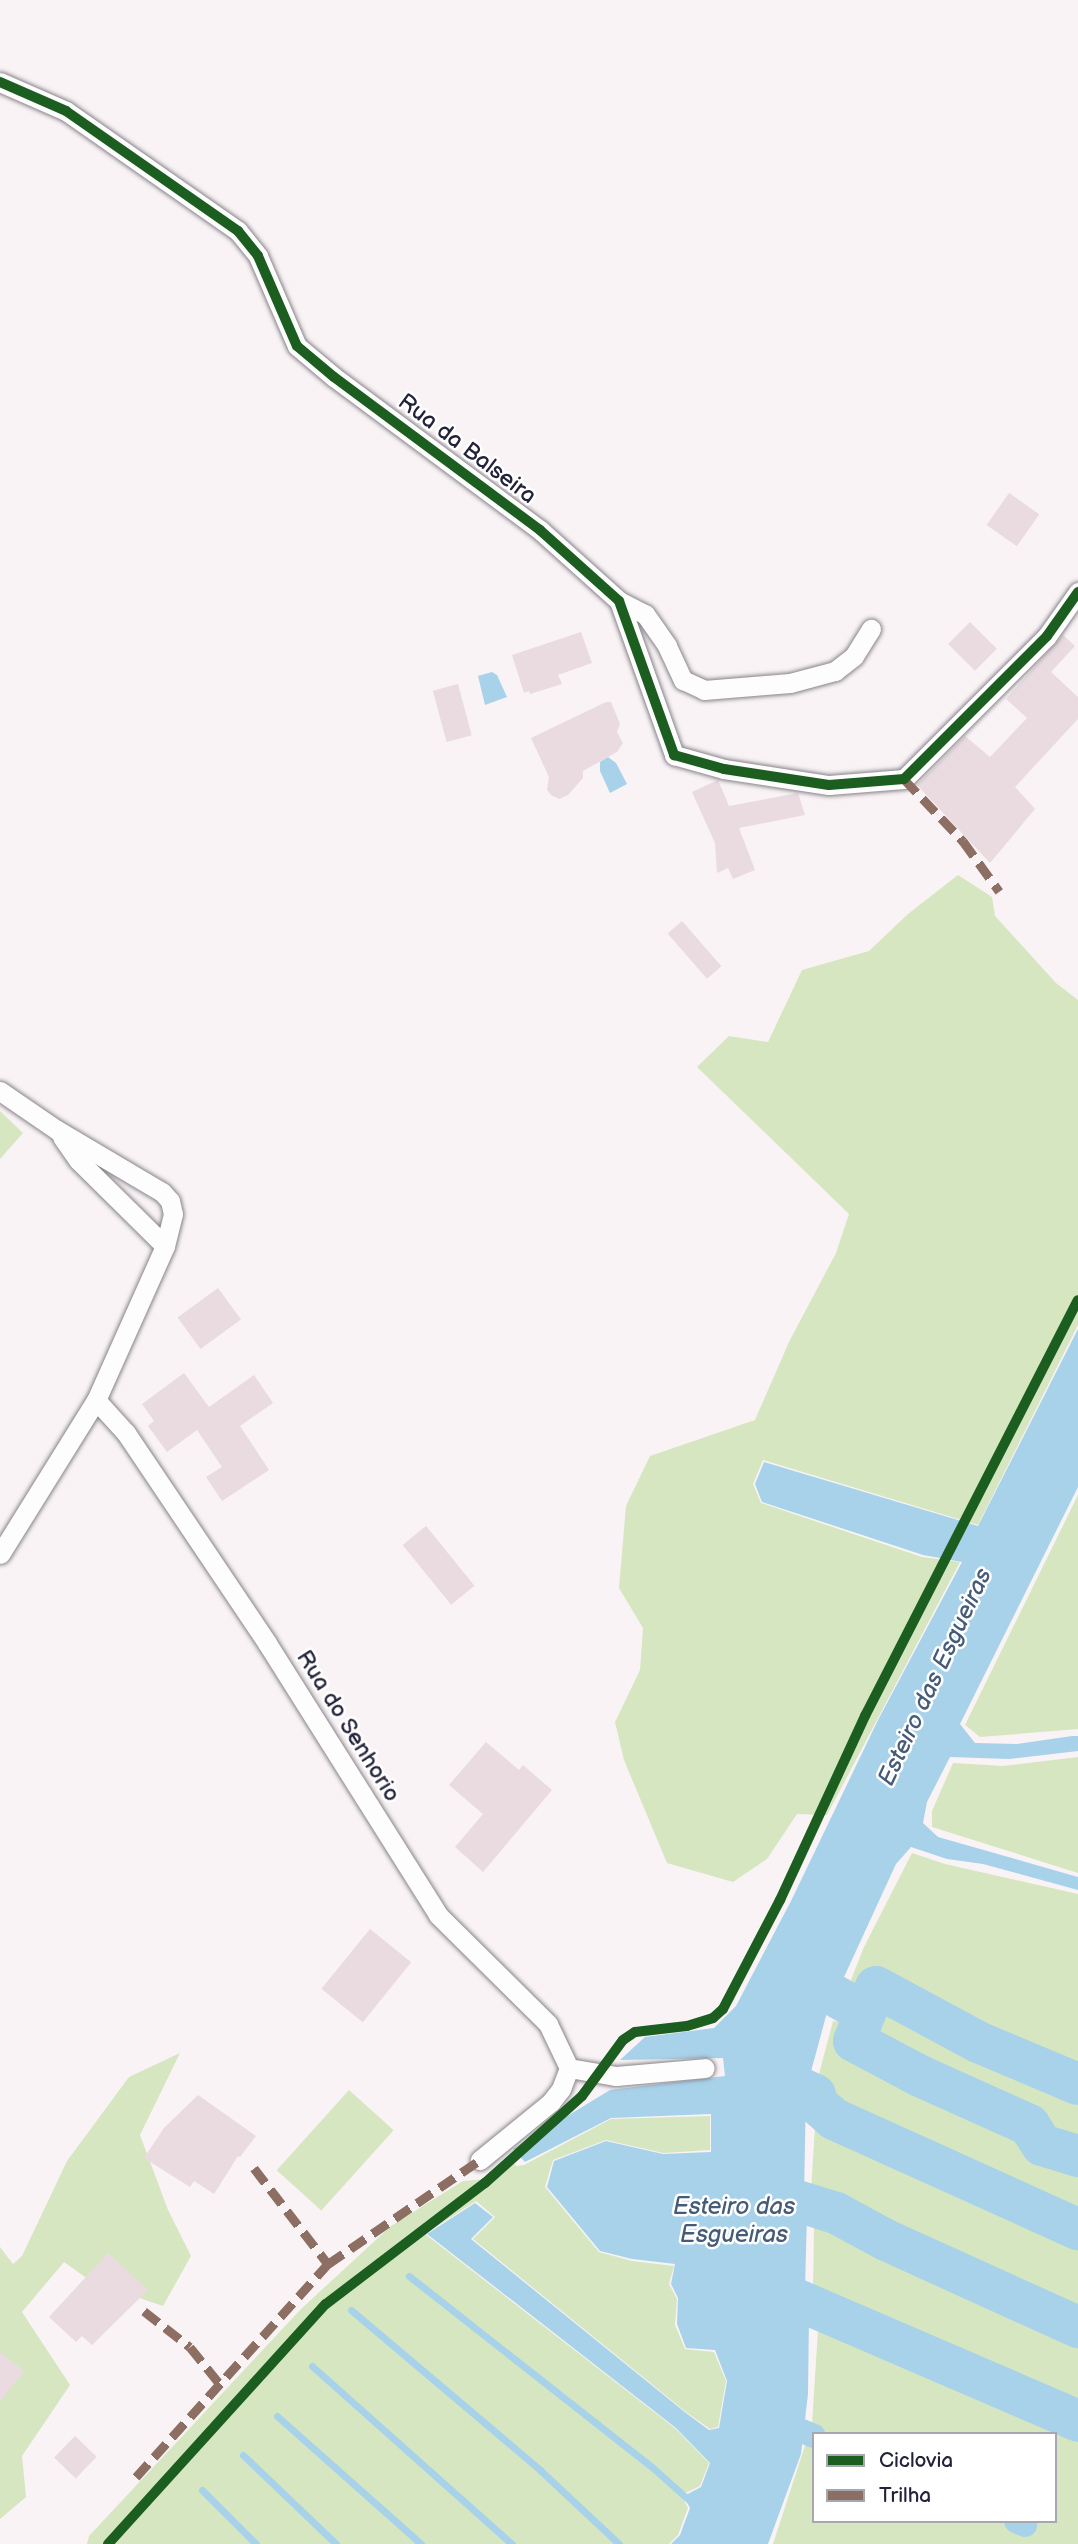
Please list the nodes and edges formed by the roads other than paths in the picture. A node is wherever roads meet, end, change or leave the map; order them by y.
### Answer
1 (0, 82) edge
2 (1078, 593) edge
3 (619, 601) junction
4 (871, 629) dead end
5 (0, 1091) edge
6 (57, 1130) junction
7 (165, 1246) junction
8 (96, 1400) junction
9 (0, 1554) edge
10 (569, 2068) junction
11 (705, 2068) dead end
12 (480, 2160) dead end

1 - 3 street, Rua da Balseira
2 - 3 street, Rua da Balseira
3 - 4 street
5 - 6 street
6 - 7 street
6 - 7 street
7 - 8 street
8 - 9 street
8 - 10 street, Rua do Senhorio
10 - 11 street
10 - 12 street

